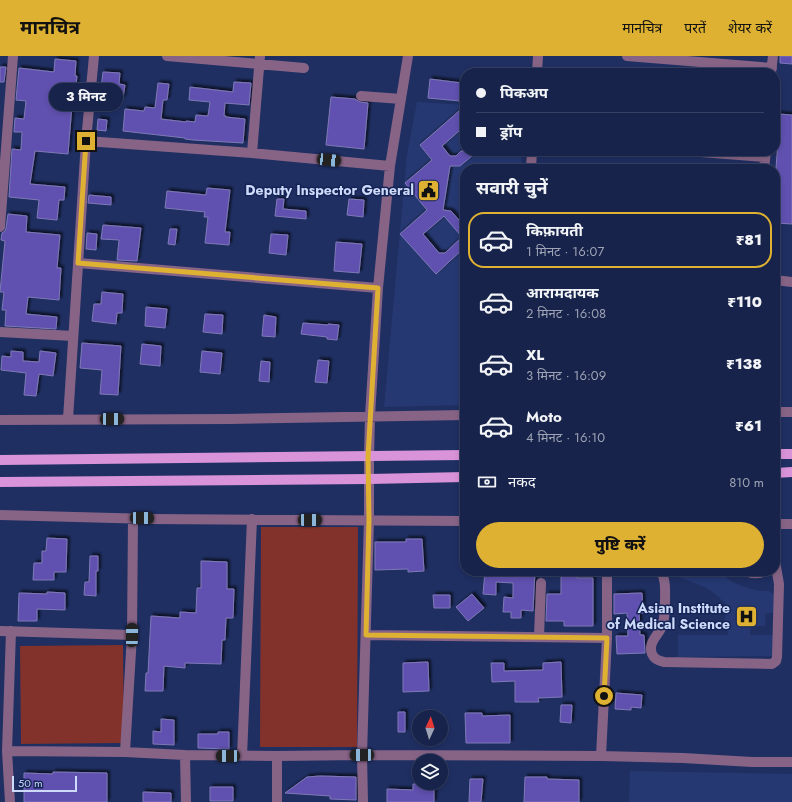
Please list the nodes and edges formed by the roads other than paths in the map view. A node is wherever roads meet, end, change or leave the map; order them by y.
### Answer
1 (12, 56) edge
2 (94, 56) edge
3 (167, 56) edge
4 (408, 56) edge
5 (538, 56) edge
6 (627, 56) edge
7 (773, 56) edge
8 (260, 60) edge
9 (304, 68) dead end
10 (537, 68) edge
11 (751, 68) edge
12 (772, 68) edge
13 (360, 96) dead end
14 (401, 99) junction
15 (5, 100) edge
16 (86, 141) junction
17 (252, 152) junction
18 (390, 166) junction
19 (2, 168) edge
20 (0, 227) edge
21 (78, 263) junction
22 (780, 281) edge
23 (792, 282) edge
24 (378, 288) junction
25 (0, 332) edge
26 (73, 336) junction
27 (780, 412) edge
28 (792, 412) edge
29 (460, 415) edge
30 (370, 416) junction
31 (68, 419) junction
32 (0, 420) edge
33 (780, 454) edge
34 (792, 454) edge
35 (460, 455) edge
36 (368, 457) junction
37 (0, 460) edge
38 (792, 472) edge
39 (780, 473) edge
40 (460, 478) edge
41 (369, 479) junction
42 (0, 482) edge
43 (0, 515) edge
44 (133, 518) junction
45 (252, 519) junction
46 (369, 520) junction
47 (460, 521) edge
48 (780, 524) edge
49 (792, 524) edge
50 (607, 576) edge
51 (663, 576) edge
52 (778, 576) edge
53 (541, 583) dead end
54 (0, 631) edge
55 (11, 631) junction
56 (132, 635) junction
57 (366, 635) junction
58 (539, 637) junction
59 (607, 638) junction
60 (7, 751) junction
61 (126, 752) junction
62 (185, 755) junction
63 (362, 755) junction
64 (242, 756) junction
65 (277, 756) junction
66 (601, 756) junction
67 (792, 762) edge
68 (10, 802) edge
69 (186, 802) edge
70 (277, 802) edge
71 (363, 802) edge

1 - 15 street
2 - 16 street
3 - 8 street
4 - 14 street
5 - 10 street
6 - 11 street
7 - 12 street
8 - 9 street
8 - 17 street
13 - 14 street
14 - 18 street
15 - 19 street
16 - 17 street
16 - 21 street
17 - 18 street
18 - 24 street
19 - 20 street
21 - 24 street
21 - 26 street
22 - 23 street
24 - 30 street
25 - 26 street
26 - 31 street
27 - 28 street
29 - 30 street
30 - 31 street
30 - 36 street
31 - 32 street
33 - 34 main road
35 - 36 main road
36 - 37 main road
36 - 41 street
38 - 39 main road
40 - 41 main road
41 - 42 main road
41 - 46 street
43 - 44 street
44 - 45 street
44 - 56 street
45 - 46 street
45 - 64 street
46 - 47 street
46 - 57 street
48 - 49 street
50 - 59 street
51 - 52 street
53 - 58 street
54 - 55 street
55 - 56 street
55 - 60 street
56 - 61 street
57 - 58 street
57 - 63 street
58 - 59 street
59 - 66 street
60 - 61 street
60 - 68 street
61 - 62 street
62 - 64 street
62 - 69 street
63 - 65 street
63 - 66 street
63 - 71 street
64 - 65 street
65 - 70 street
66 - 67 street

